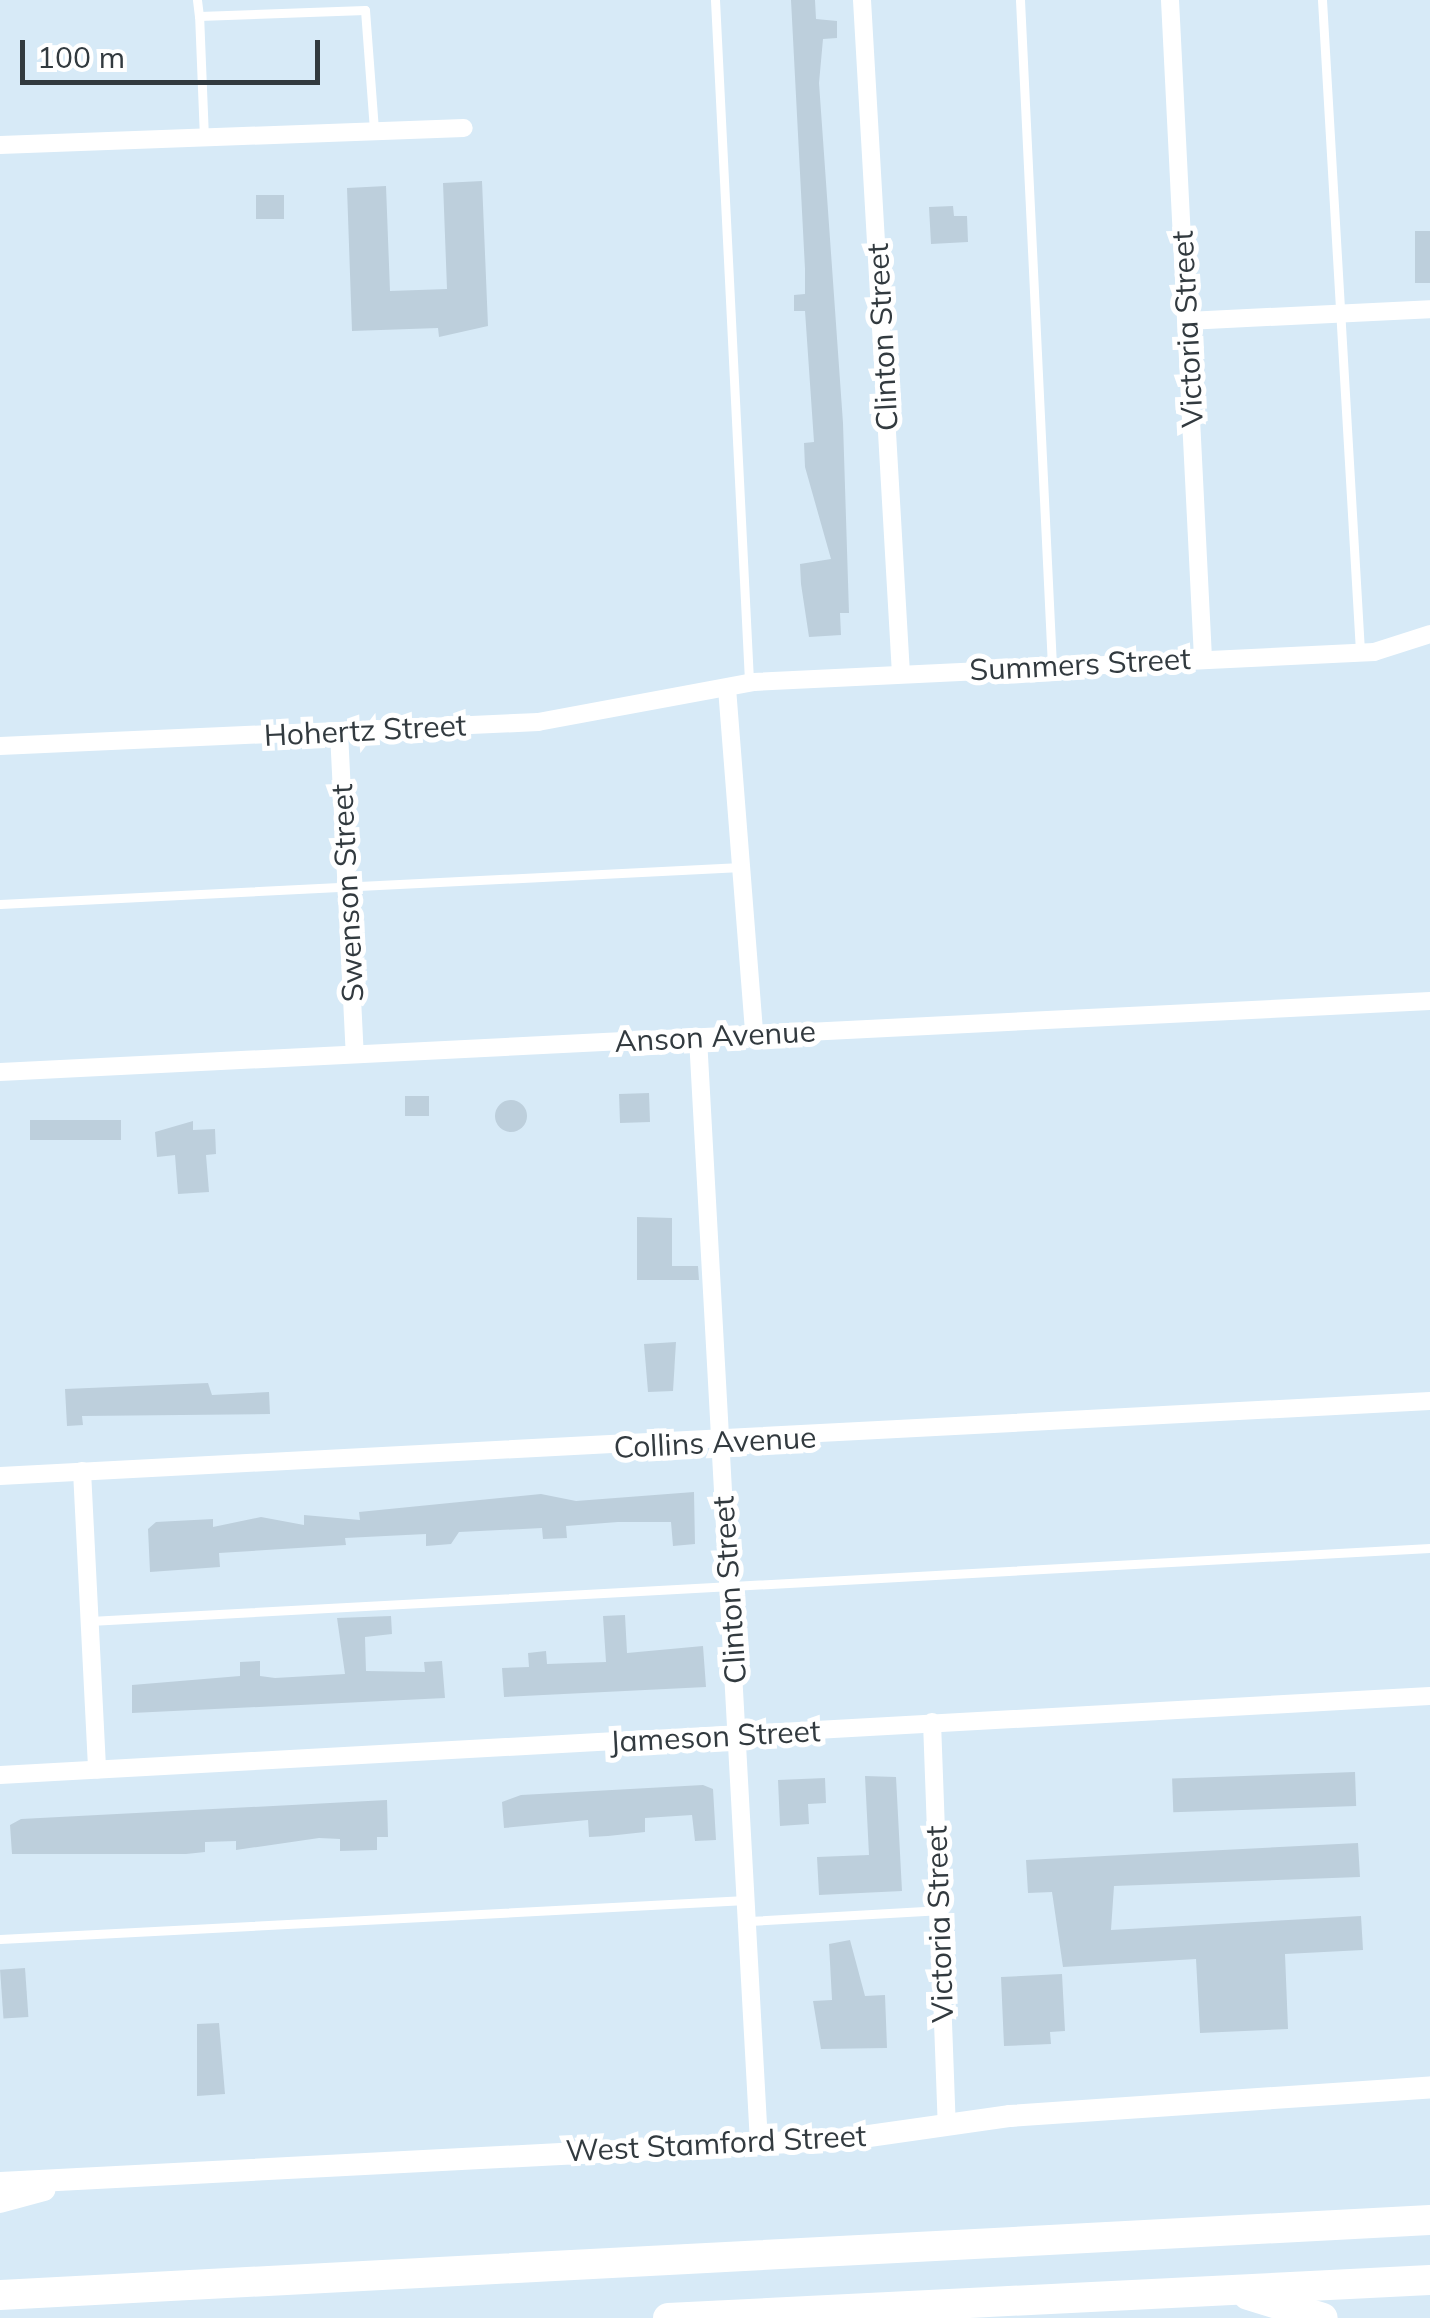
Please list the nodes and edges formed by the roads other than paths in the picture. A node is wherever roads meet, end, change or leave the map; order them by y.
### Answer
1 (198, 0) edge
2 (715, 0) edge
3 (862, 0) edge
4 (1020, 0) edge
5 (1170, 0) edge
6 (1322, 0) edge
7 (366, 5) edge
8 (199, 16) junction
9 (464, 128) dead end
10 (374, 131) junction
11 (204, 138) junction
12 (0, 145) edge
13 (1430, 309) edge
14 (1339, 314) junction
15 (1187, 320) junction
16 (1430, 634) edge
17 (1360, 652) junction
18 (1203, 658) junction
19 (1052, 666) junction
20 (901, 674) junction
21 (749, 683) junction
22 (727, 688) junction
23 (339, 732) junction
24 (0, 746) edge
25 (740, 867) junction
26 (347, 886) junction
27 (0, 904) edge
28 (1430, 1000) edge
29 (754, 1033) junction
30 (698, 1038) junction
31 (355, 1054) junction
32 (0, 1072) edge
33 (1430, 1401) edge
34 (720, 1442) junction
35 (82, 1472) junction
36 (0, 1476) edge
37 (1430, 1548) edge
38 (729, 1585) junction
39 (90, 1621) junction
40 (1430, 1696) edge
41 (932, 1722) junction
42 (739, 1735) junction
43 (97, 1770) junction
44 (0, 1774) edge
45 (748, 1900) junction
46 (938, 1910) junction
47 (750, 1920) junction
48 (0, 1940) edge
49 (1430, 2086) edge
50 (946, 2126) junction
51 (759, 2142) junction
52 (82, 2179) junction
53 (0, 2183) edge
54 (0, 2202) edge
55 (1430, 2220) edge
56 (1430, 2280) edge
57 (1231, 2290) junction
58 (0, 2294) edge
59 (668, 2318) edge
60 (1323, 2318) edge

1 - 8 lane
2 - 21 lane
3 - 20 street, Clinton Street
4 - 19 lane
5 - 15 street, Victoria Street
6 - 14 lane
7 - 8 lane
7 - 10 lane
8 - 11 lane
9 - 10 street
10 - 11 street
11 - 12 street
13 - 14 street
14 - 15 street
14 - 17 lane
15 - 18 street, Victoria Street
16 - 17 street, Summers Street
17 - 18 street, Summers Street
18 - 19 street, Summers Street
19 - 20 street, Summers Street
20 - 21 street, Summers Street
21 - 22 street, Summers Street
22 - 23 street, Hohertz Street
22 - 25 street
23 - 24 street, Hohertz Street
23 - 26 street, Swenson Street
25 - 26 lane
25 - 29 street
26 - 27 lane
26 - 31 street, Swenson Street
28 - 29 street, Anson Avenue
29 - 30 street, Anson Avenue
30 - 31 street, Anson Avenue
30 - 34 street, Clinton Street
31 - 32 street, Anson Avenue
33 - 34 street, Collins Avenue
34 - 35 street, Collins Avenue
34 - 38 street, Clinton Street
35 - 36 street, Collins Avenue
35 - 39 street
37 - 38 lane
38 - 39 lane
38 - 42 street, Clinton Street
39 - 43 street
40 - 41 street, Jameson Street
41 - 42 street, Jameson Street
41 - 46 street, Victoria Street
42 - 43 street, Jameson Street
42 - 45 street, Clinton Street
43 - 44 street, Jameson Street
45 - 47 street, Clinton Street
45 - 48 lane
46 - 47 lane
46 - 50 street, Victoria Street
47 - 51 street, Clinton Street
49 - 50 main road, West Stamford Street
50 - 51 main road, West Stamford Street
51 - 52 main road, West Stamford Street
52 - 53 main road, West Stamford Street
52 - 54 main road
55 - 58 highway
56 - 57 highway
57 - 59 highway
57 - 60 highway

